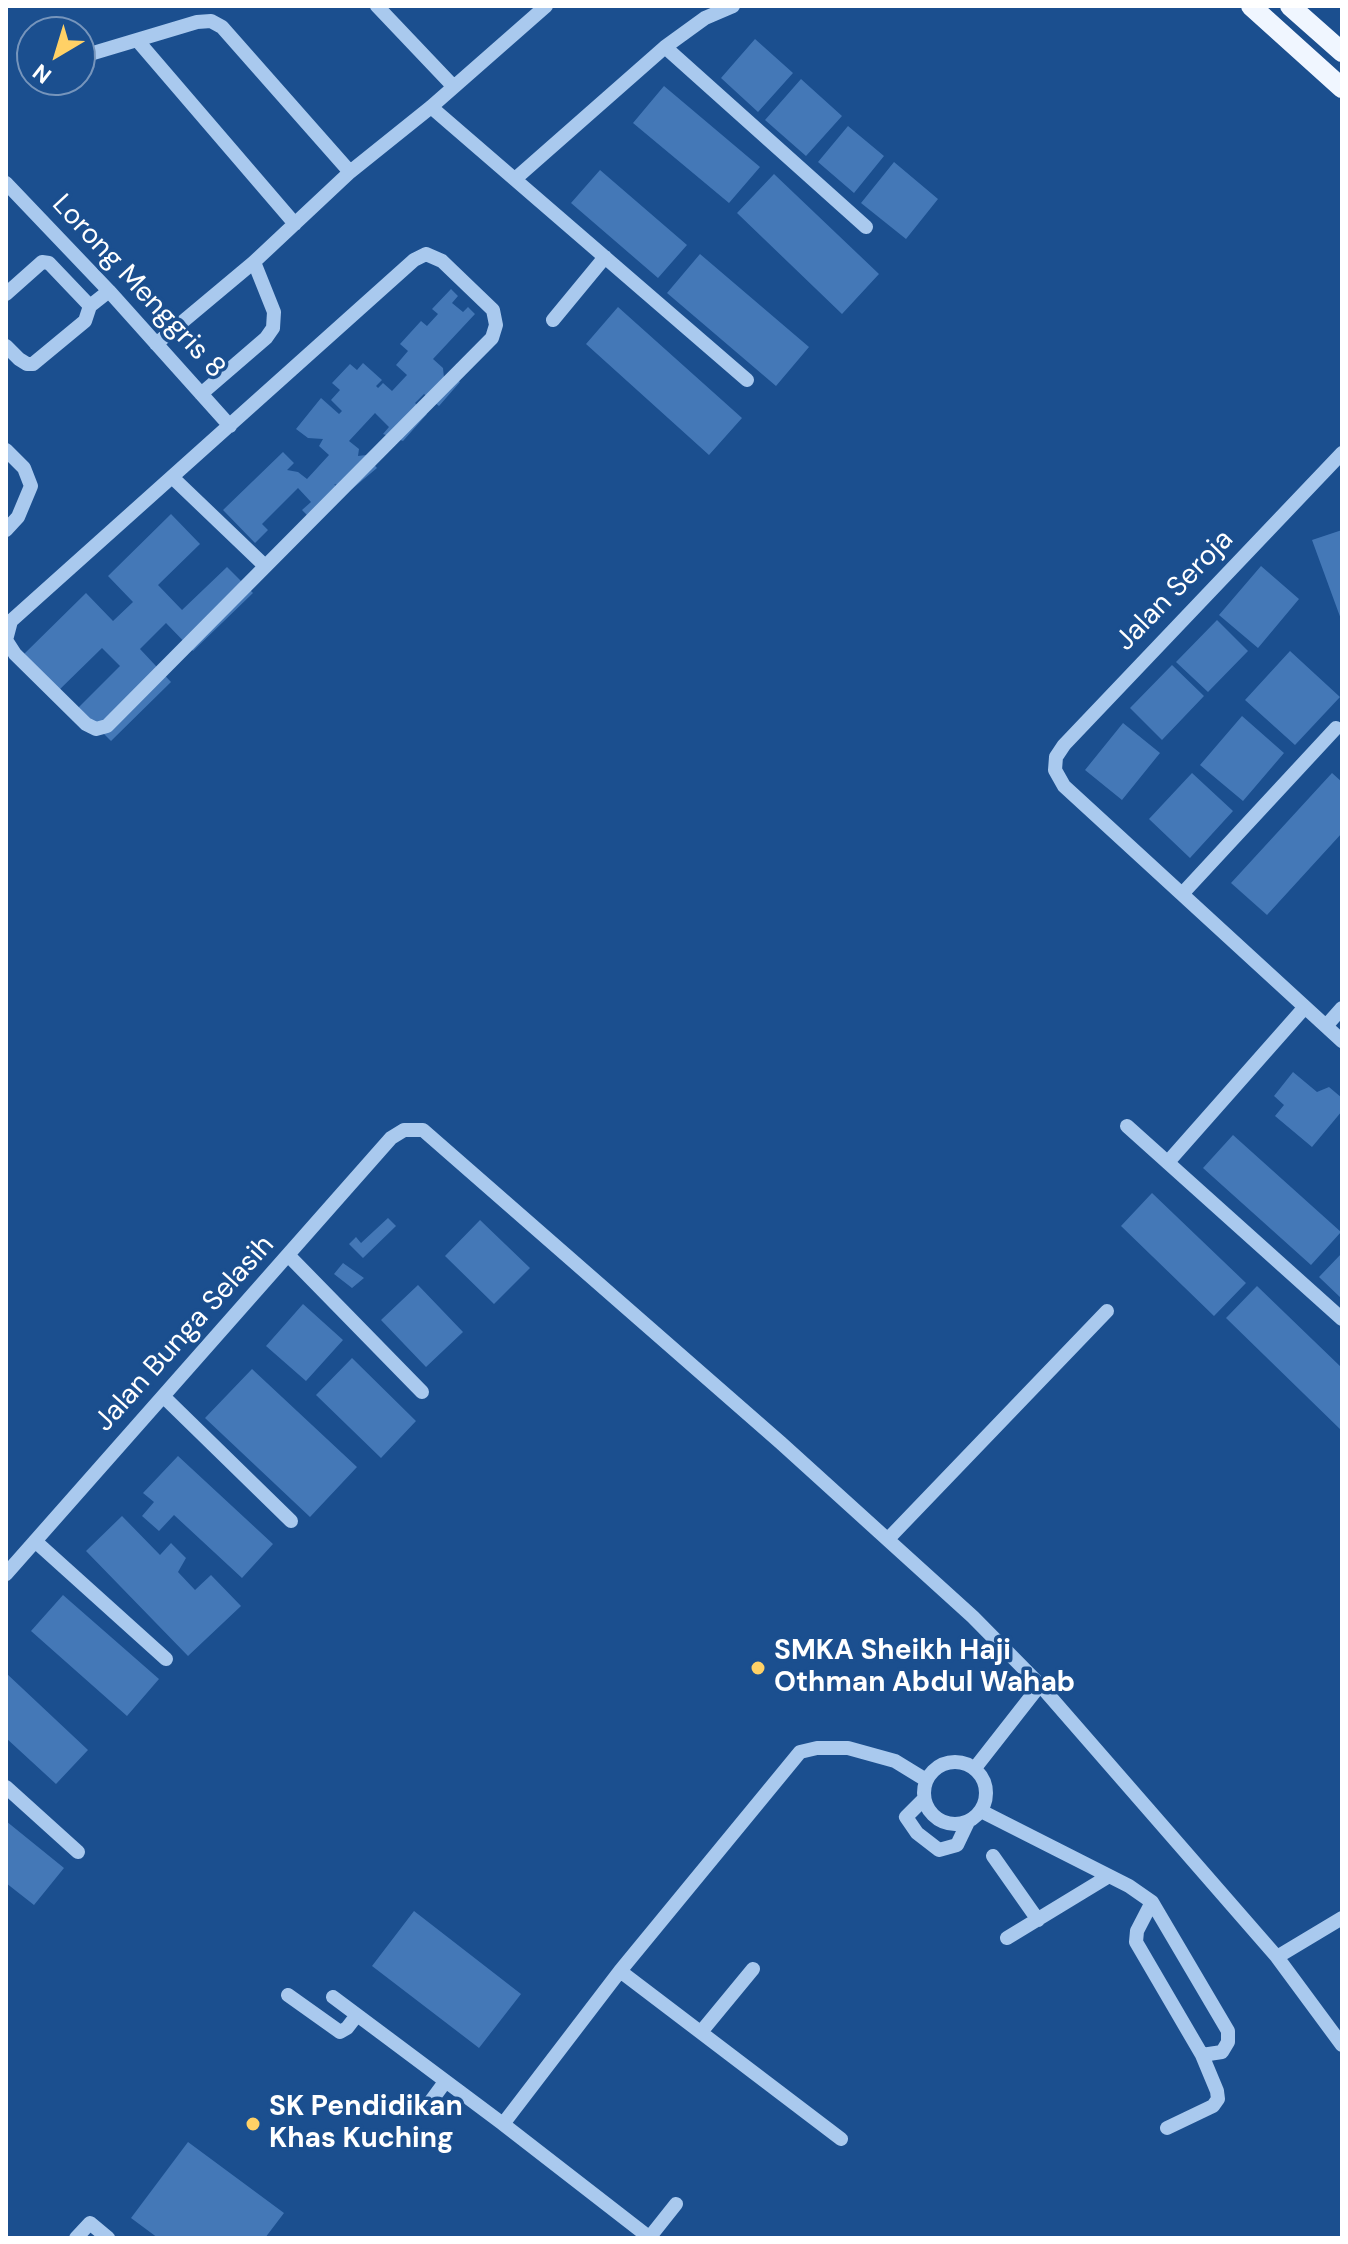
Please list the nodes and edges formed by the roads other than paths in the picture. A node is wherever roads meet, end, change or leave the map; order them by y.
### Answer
1 (377, 6) edge
2 (546, 6) edge
3 (733, 6) edge
4 (1251, 6) edge
5 (1290, 6) edge
6 (137, 40) junction
7 (665, 47) junction
8 (96, 52) edge
9 (1342, 52) edge
10 (453, 86) junction
11 (1342, 88) edge
12 (431, 107) junction
13 (350, 172) junction
14 (515, 179) junction
15 (6, 183) edge
16 (295, 224) junction
17 (866, 227) dead end
18 (605, 257) junction
19 (254, 262) junction
20 (109, 291) junction
21 (6, 294) edge
22 (90, 306) junction
23 (553, 320) dead end
24 (156, 344) junction
25 (6, 346) edge
26 (747, 380) dead end
27 (201, 394) junction
28 (230, 426) junction
29 (6, 450) edge
30 (1339, 461) edge
31 (172, 477) junction
32 (6, 530) edge
33 (265, 566) junction
34 (1336, 728) dead end
35 (1182, 894) junction
36 (1305, 1007) junction
37 (1342, 1008) edge
38 (1326, 1026) junction
39 (1342, 1041) edge
40 (1127, 1126) dead end
41 (1168, 1162) junction
42 (289, 1256) junction
43 (1107, 1311) dead end
44 (1342, 1319) edge
45 (422, 1392) dead end
46 (164, 1397) junction
47 (291, 1521) dead end
48 (888, 1539) junction
49 (35, 1541) junction
50 (6, 1574) edge
51 (166, 1659) dead end
52 (1040, 1685) junction
53 (975, 1768) junction
54 (926, 1780) junction
55 (6, 1787) edge
56 (924, 1799) junction
57 (981, 1811) junction
58 (968, 1822) junction
59 (78, 1852) dead end
60 (993, 1856) dead end
61 (1109, 1876) junction
62 (1152, 1902) junction
63 (1342, 1918) edge
64 (1038, 1920) junction
65 (1007, 1938) dead end
66 (1277, 1957) junction
67 (753, 1969) dead end
68 (620, 1971) junction
69 (288, 1995) dead end
70 (333, 1997) dead end
71 (357, 2015) junction
72 (701, 2032) junction
73 (1342, 2045) edge
74 (1202, 2055) junction
75 (445, 2082) junction
76 (431, 2101) dead end
77 (503, 2124) junction
78 (1167, 2128) dead end
79 (841, 2139) dead end
80 (676, 2204) dead end
81 (76, 2238) edge
82 (108, 2238) edge
83 (650, 2238) edge

1 - 10 street
2 - 10 street
3 - 7 street
4 - 11 main road
5 - 9 main road
6 - 8 street
6 - 13 street
6 - 16 street
7 - 14 street
7 - 17 street
10 - 12 street
12 - 13 street
12 - 14 street
13 - 16 street
14 - 18 street
15 - 20 street, Lorong Menggris 8
16 - 19 street
18 - 23 street
18 - 26 street
19 - 24 street
19 - 27 street
20 - 22 street
20 - 24 street, Lorong Menggris 8
21 - 22 street
22 - 25 street
24 - 27 street, Lorong Menggris 8
27 - 28 street, Lorong Menggris 8
28 - 31 street
28 - 33 street
29 - 32 street
30 - 35 street, Jalan Seroja
31 - 33 street
31 - 33 street
34 - 35 street
35 - 36 street
36 - 38 street
36 - 41 street
37 - 38 street
38 - 39 street
40 - 41 street
41 - 44 street
42 - 45 street
42 - 46 street, Jalan Bunga Selasih
42 - 48 street, Jalan Bunga Selasih
43 - 48 street
46 - 47 street
46 - 49 street, Jalan Bunga Selasih
48 - 52 street
49 - 50 street, Jalan Bunga Selasih
49 - 51 street
52 - 53 street
52 - 66 street
53 - 54 street
53 - 57 street
54 - 56 street
54 - 68 street
55 - 59 street
56 - 58 street
56 - 58 street
57 - 58 street
57 - 61 street
60 - 64 street
61 - 62 street
61 - 64 street
62 - 74 street
62 - 74 street
63 - 66 street
64 - 65 street
66 - 73 street
67 - 72 street
68 - 72 street
68 - 77 street
69 - 71 street
70 - 71 street
71 - 75 street
72 - 79 street
74 - 78 street
75 - 76 street
75 - 77 street
77 - 83 street
80 - 83 street
81 - 82 street

